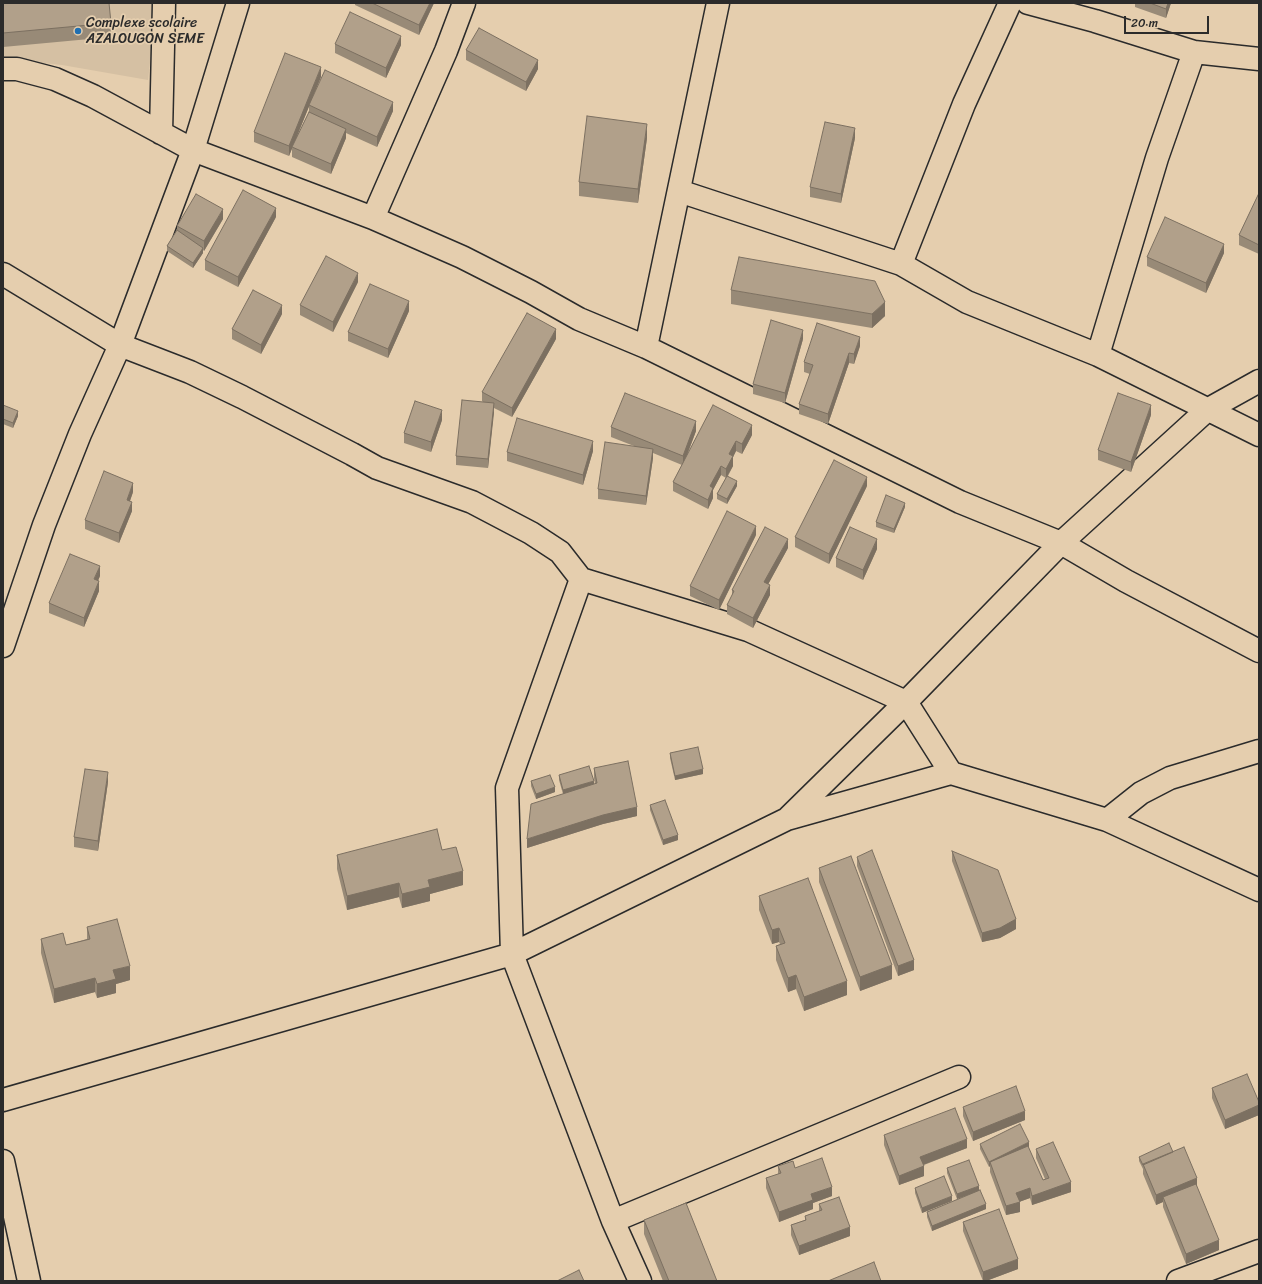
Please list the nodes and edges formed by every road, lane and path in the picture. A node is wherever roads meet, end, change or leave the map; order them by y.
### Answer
1 (164, 3) edge
2 (238, 3) edge
3 (464, 3) edge
4 (718, 3) edge
5 (1010, 3) edge
6 (1028, 3) edge
7 (1194, 52) junction
8 (1259, 59) edge
9 (3, 69) edge
10 (161, 133) junction
11 (193, 150) junction
12 (679, 190) junction
13 (373, 218) junction
14 (901, 264) junction
15 (3, 274) edge
16 (120, 345) junction
17 (646, 347) junction
18 (1098, 355) junction
19 (1259, 381) edge
20 (1207, 410) junction
21 (1259, 435) edge
22 (1062, 543) junction
23 (581, 579) junction
24 (3, 646) edge
25 (1259, 651) edge
26 (906, 702) junction
27 (1259, 751) edge
28 (951, 773) junction
29 (787, 819) junction
30 (1107, 820) junction
31 (1259, 890) edge
32 (512, 954) junction
33 (959, 1077) dead end
34 (3, 1100) edge
35 (3, 1161) edge
36 (613, 1221) junction
37 (1259, 1252) edge
38 (29, 1281) edge
39 (640, 1281) edge
40 (1178, 1281) edge

1 - 10 street
2 - 11 street
3 - 13 street
4 - 12 street
5 - 14 street
6 - 7 street
7 - 8 street
7 - 18 street
9 - 10 street
10 - 11 street
11 - 13 street
11 - 16 street
12 - 14 street
12 - 17 street
13 - 17 street
14 - 18 street
15 - 16 street
16 - 23 street
16 - 24 street
17 - 22 street
18 - 20 street
19 - 20 street
20 - 21 street
20 - 22 street
22 - 25 street
22 - 26 street
23 - 26 street
23 - 32 street
26 - 28 street
26 - 29 street
27 - 30 street
28 - 29 street
28 - 30 street
29 - 32 street
30 - 31 street
32 - 34 street
32 - 36 street
33 - 36 street
35 - 38 street
36 - 39 street
37 - 40 street

